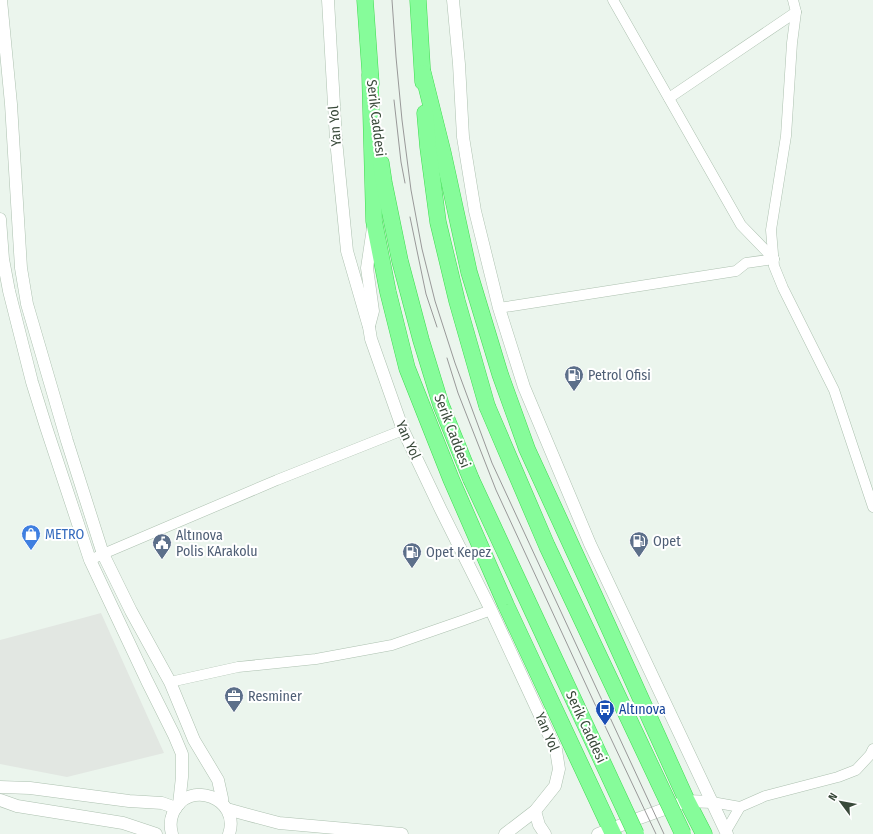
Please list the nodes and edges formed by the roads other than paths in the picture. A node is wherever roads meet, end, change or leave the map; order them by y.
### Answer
1 (1, 0) edge
2 (328, 0) edge
3 (365, 0) edge
4 (418, 0) edge
5 (453, 0) edge
6 (613, 0) edge
7 (793, 0) edge
8 (796, 12) junction
9 (422, 72) junction
10 (370, 75) junction
11 (669, 98) junction
12 (0, 219) edge
13 (374, 221) junction
14 (774, 259) junction
15 (499, 308) junction
16 (369, 327) junction
17 (403, 430) junction
18 (873, 507) edge
19 (103, 554) junction
20 (90, 560) junction
21 (491, 610) junction
22 (522, 639) junction
23 (170, 682) junction
24 (873, 749) edge
25 (0, 787) edge
26 (0, 800) edge
27 (688, 801) junction
28 (712, 802) junction
29 (177, 806) junction
30 (224, 806) junction
31 (740, 807) junction
32 (535, 811) junction
33 (607, 832) edge
34 (726, 833) edge
35 (156, 834) edge
36 (172, 834) edge
37 (229, 834) edge
38 (402, 834) edge
39 (505, 834) edge
40 (545, 834) edge
41 (636, 834) edge
42 (683, 834) edge
43 (704, 834) edge

1 - 19 street
2 - 16 street, Yan Yol
3 - 10 highway, Serik Caddesi
4 - 9 highway
5 - 15 street
6 - 11 street
7 - 8 street
8 - 11 street
8 - 14 street
9 - 27 highway
9 - 42 highway, bridge
10 - 13 highway
10 - 41 highway, Serik Caddesi, bridge
11 - 14 street
12 - 20 street
13 - 16 street
13 - 22 highway
14 - 15 street
14 - 18 street
15 - 28 street
16 - 17 street, Yan Yol
17 - 19 street
17 - 21 street, Yan Yol
19 - 20 street
19 - 23 street
20 - 29 street
21 - 22 street
21 - 23 street
21 - 32 street, Yan Yol
22 - 33 highway
23 - 30 street
24 - 31 street
25 - 29 street
26 - 35 street
27 - 28 street
27 - 33 street
27 - 43 highway
28 - 31 street
28 - 34 street
29 - 30 street
29 - 36 street
30 - 37 street
30 - 38 street
31 - 34 street
32 - 39 street, Yan Yol
32 - 40 street

